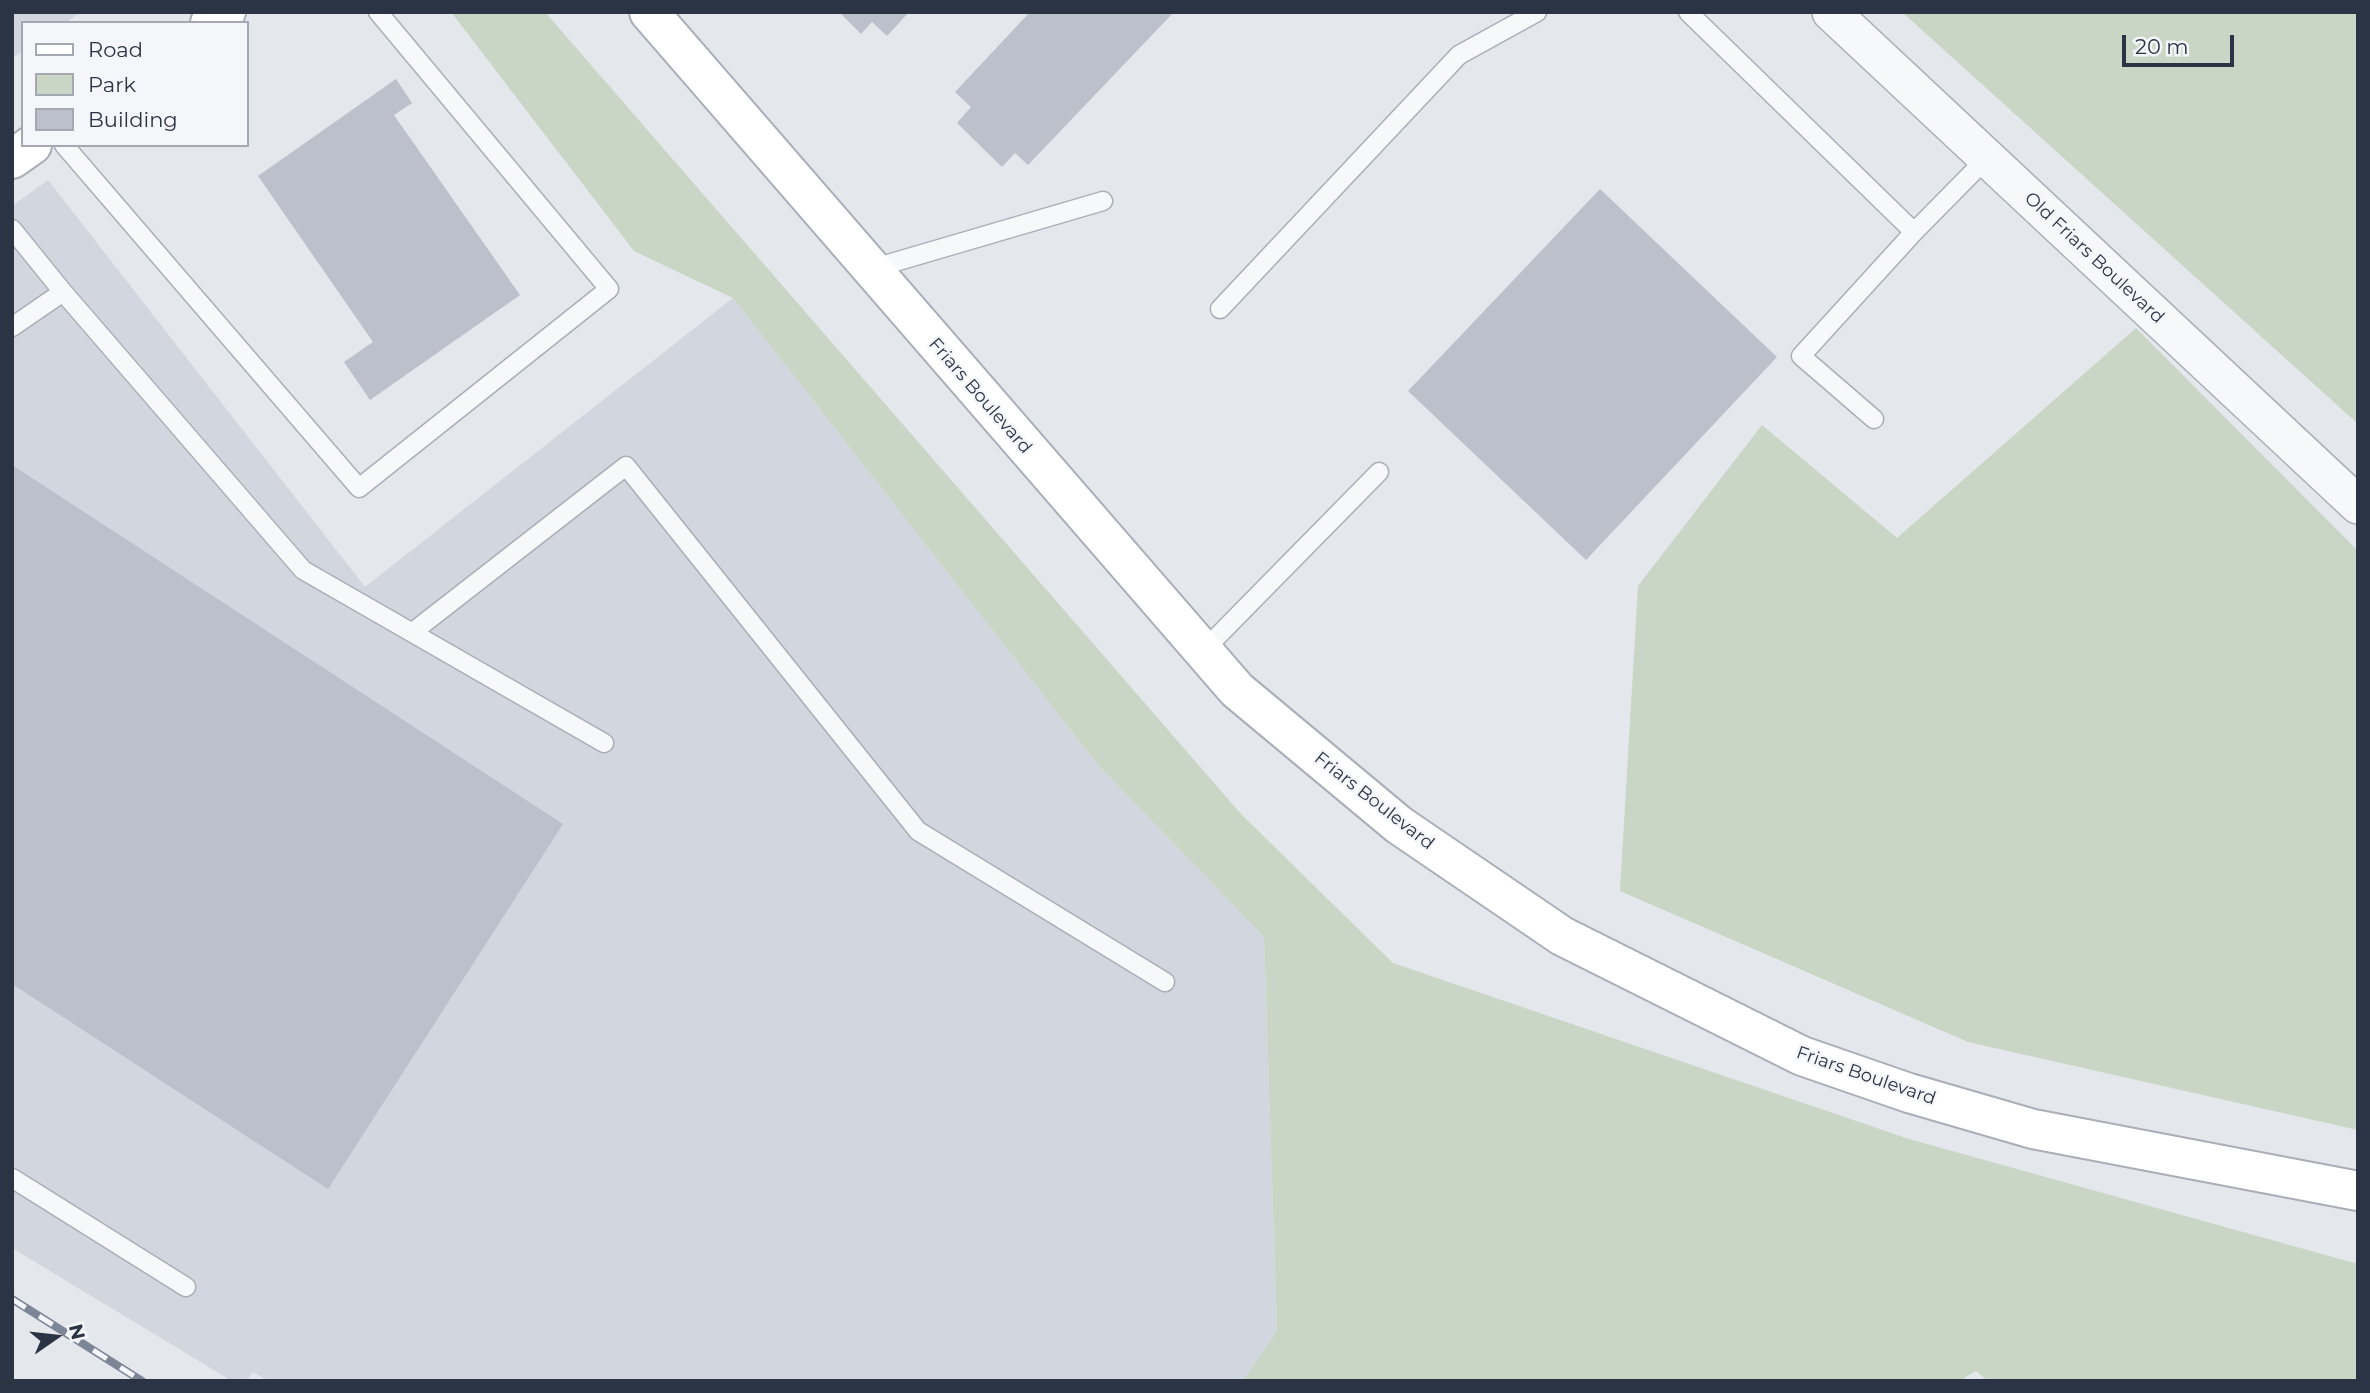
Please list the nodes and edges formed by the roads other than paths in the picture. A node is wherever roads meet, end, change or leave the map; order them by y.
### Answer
1 (378, 12) edge
2 (649, 12) edge
3 (1537, 12) edge
4 (1688, 12) edge
5 (1831, 12) edge
6 (29, 147) edge
7 (66, 147) edge
8 (1987, 158) junction
9 (12, 159) edge
10 (1103, 201) dead end
11 (12, 229) edge
12 (1914, 232) junction
13 (869, 269) junction
14 (63, 292) junction
15 (1220, 309) dead end
16 (12, 327) edge
17 (1874, 419) dead end
18 (1379, 472) dead end
19 (2358, 505) edge
20 (414, 631) junction
21 (1203, 651) junction
22 (604, 743) dead end
23 (1165, 982) dead end
24 (12, 1178) edge
25 (2358, 1191) edge
26 (186, 1287) dead end

1 - 7 lane
2 - 13 main road, Friars Boulevard
3 - 15 lane
4 - 12 lane
5 - 8 street, Old Friars Boulevard
6 - 9 main road
8 - 12 lane
8 - 19 street, Old Friars Boulevard
10 - 13 lane
11 - 14 lane
12 - 17 lane
13 - 21 main road, Friars Boulevard
14 - 16 lane
14 - 20 lane
18 - 21 lane
20 - 22 lane
20 - 23 lane
21 - 25 main road, Friars Boulevard
24 - 26 lane

